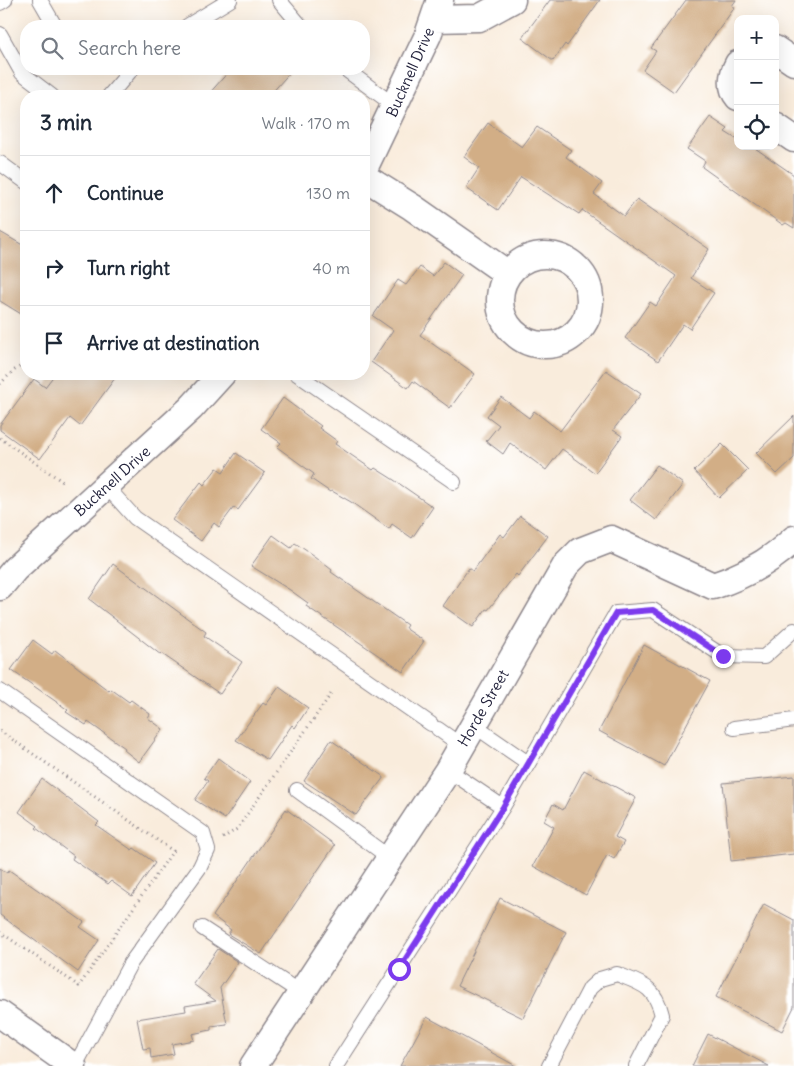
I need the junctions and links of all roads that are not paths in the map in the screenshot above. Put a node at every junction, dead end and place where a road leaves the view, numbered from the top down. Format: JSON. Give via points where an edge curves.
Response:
{"nodes":[{"id":1,"x":5,"y":0,"type":"edge"},
{"id":2,"x":40,"y":0,"type":"edge"},
{"id":3,"x":230,"y":0,"type":"edge"},
{"id":4,"x":279,"y":0,"type":"edge"},
{"id":5,"x":512,"y":0,"type":"edge"},
{"id":6,"x":0,"y":3,"type":"edge"},
{"id":7,"x":437,"y":10,"type":"edge"},
{"id":8,"x":52,"y":20,"type":"edge"},
{"id":9,"x":197,"y":20,"type":"edge"},
{"id":10,"x":296,"y":20,"type":"edge"},
{"id":11,"x":0,"y":34,"type":"edge"},
{"id":12,"x":779,"y":52,"type":"edge"},
{"id":13,"x":20,"y":62,"type":"edge"},
{"id":14,"x":794,"y":62,"type":"edge"},
{"id":15,"x":734,"y":70,"type":"edge"},
{"id":16,"x":30,"y":75,"type":"edge"},
{"id":17,"x":127,"y":75,"type":"edge"},
{"id":18,"x":353,"y":75,"type":"edge"},
{"id":19,"x":46,"y":90,"type":"edge"},
{"id":20,"x":113,"y":90,"type":"edge"},
{"id":21,"x":734,"y":91,"type":"edge"},
{"id":22,"x":395,"y":106,"type":"junction"},
{"id":23,"x":779,"y":129,"type":"edge"},
{"id":24,"x":794,"y":139,"type":"edge"},
{"id":25,"x":370,"y":157,"type":"edge"},
{"id":26,"x":0,"y":163,"type":"edge"},
{"id":27,"x":20,"y":178,"type":"edge"},
{"id":28,"x":370,"y":182,"type":"edge"},
{"id":29,"x":508,"y":274,"type":"dead end"},
{"id":30,"x":217,"y":380,"type":"edge"},
{"id":31,"x":307,"y":380,"type":"edge"},
{"id":32,"x":454,"y":482,"type":"dead end"},
{"id":33,"x":106,"y":486,"type":"junction"},
{"id":34,"x":794,"y":539,"type":"edge"},
{"id":35,"x":0,"y":586,"type":"edge"},
{"id":36,"x":792,"y":637,"type":"edge"},
{"id":37,"x":0,"y":691,"type":"edge"},
{"id":38,"x":794,"y":720,"type":"edge"},
{"id":39,"x":734,"y":728,"type":"dead end"},
{"id":40,"x":468,"y":736,"type":"junction"},
{"id":41,"x":528,"y":763,"type":"junction"},
{"id":42,"x":448,"y":770,"type":"junction"},
{"id":43,"x":297,"y":790,"type":"dead end"},
{"id":44,"x":503,"y":807,"type":"junction"},
{"id":45,"x":390,"y":858,"type":"junction"},
{"id":46,"x":202,"y":928,"type":"dead end"},
{"id":47,"x":301,"y":993,"type":"junction"},
{"id":48,"x":0,"y":1014,"type":"edge"},
{"id":49,"x":42,"y":1057,"type":"edge"},
{"id":50,"x":74,"y":1066,"type":"edge"},
{"id":51,"x":253,"y":1066,"type":"edge"},
{"id":52,"x":336,"y":1066,"type":"edge"},
{"id":53,"x":550,"y":1066,"type":"edge"},
{"id":54,"x":636,"y":1066,"type":"edge"}],
"edges":[{"from":1,"to":6,"type":"lane"},
{"from":2,"to":8,"type":"lane"},
{"from":3,"to":9,"type":"lane"},
{"from":4,"to":10,"type":"lane"},
{"from":5,"to":7,"type":"street","via":[[479,18]]},
{"from":7,"to":22,"type":"street","name":"Bucknell Drive"},
{"from":11,"to":13,"type":"lane"},
{"from":12,"to":14,"type":"street"},
{"from":15,"to":21,"type":"street"},
{"from":16,"to":19,"type":"lane"},
{"from":17,"to":20,"type":"lane"},
{"from":18,"to":22,"type":"lane"},
{"from":22,"to":25,"type":"street","name":"Bucknell Drive"},
{"from":23,"to":24,"type":"street"},
{"from":26,"to":27,"type":"lane"},
{"from":28,"to":29,"type":"street"},
{"from":30,"to":33,"type":"street","name":"Bucknell Drive","via":[[191,408]]},
{"from":31,"to":32,"type":"lane"},
{"from":33,"to":35,"type":"street","name":"Bucknell Drive"},
{"from":33,"to":40,"type":"lane","via":[[135,518],[435,727]]},
{"from":34,"to":40,"type":"street","name":"Horde Street","via":[[777,555],[746,574],[713,586],[611,539],[580,551],[566,565]]},
{"from":36,"to":41,"type":"lane","via":[[764,657],[723,656],[653,610],[616,613]]},
{"from":37,"to":50,"type":"lane","via":[[203,833],[208,850],[200,867],[130,964]]},
{"from":38,"to":39,"type":"lane"},
{"from":40,"to":41,"type":"lane"},
{"from":40,"to":42,"type":"street","name":"Horde Street"},
{"from":41,"to":44,"type":"lane"},
{"from":42,"to":44,"type":"lane"},
{"from":42,"to":45,"type":"street","name":"Horde Street"},
{"from":43,"to":45,"type":"lane"},
{"from":44,"to":52,"type":"lane"},
{"from":45,"to":47,"type":"street","name":"Horde Street"},
{"from":46,"to":47,"type":"lane"},
{"from":47,"to":51,"type":"street","name":"Horde Street"},
{"from":48,"to":49,"type":"street"},
{"from":49,"to":50,"type":"street"},
{"from":53,"to":54,"type":"lane","via":[[590,988],[600,979],[617,974],[648,987],[658,1000],[662,1015]]}]}
